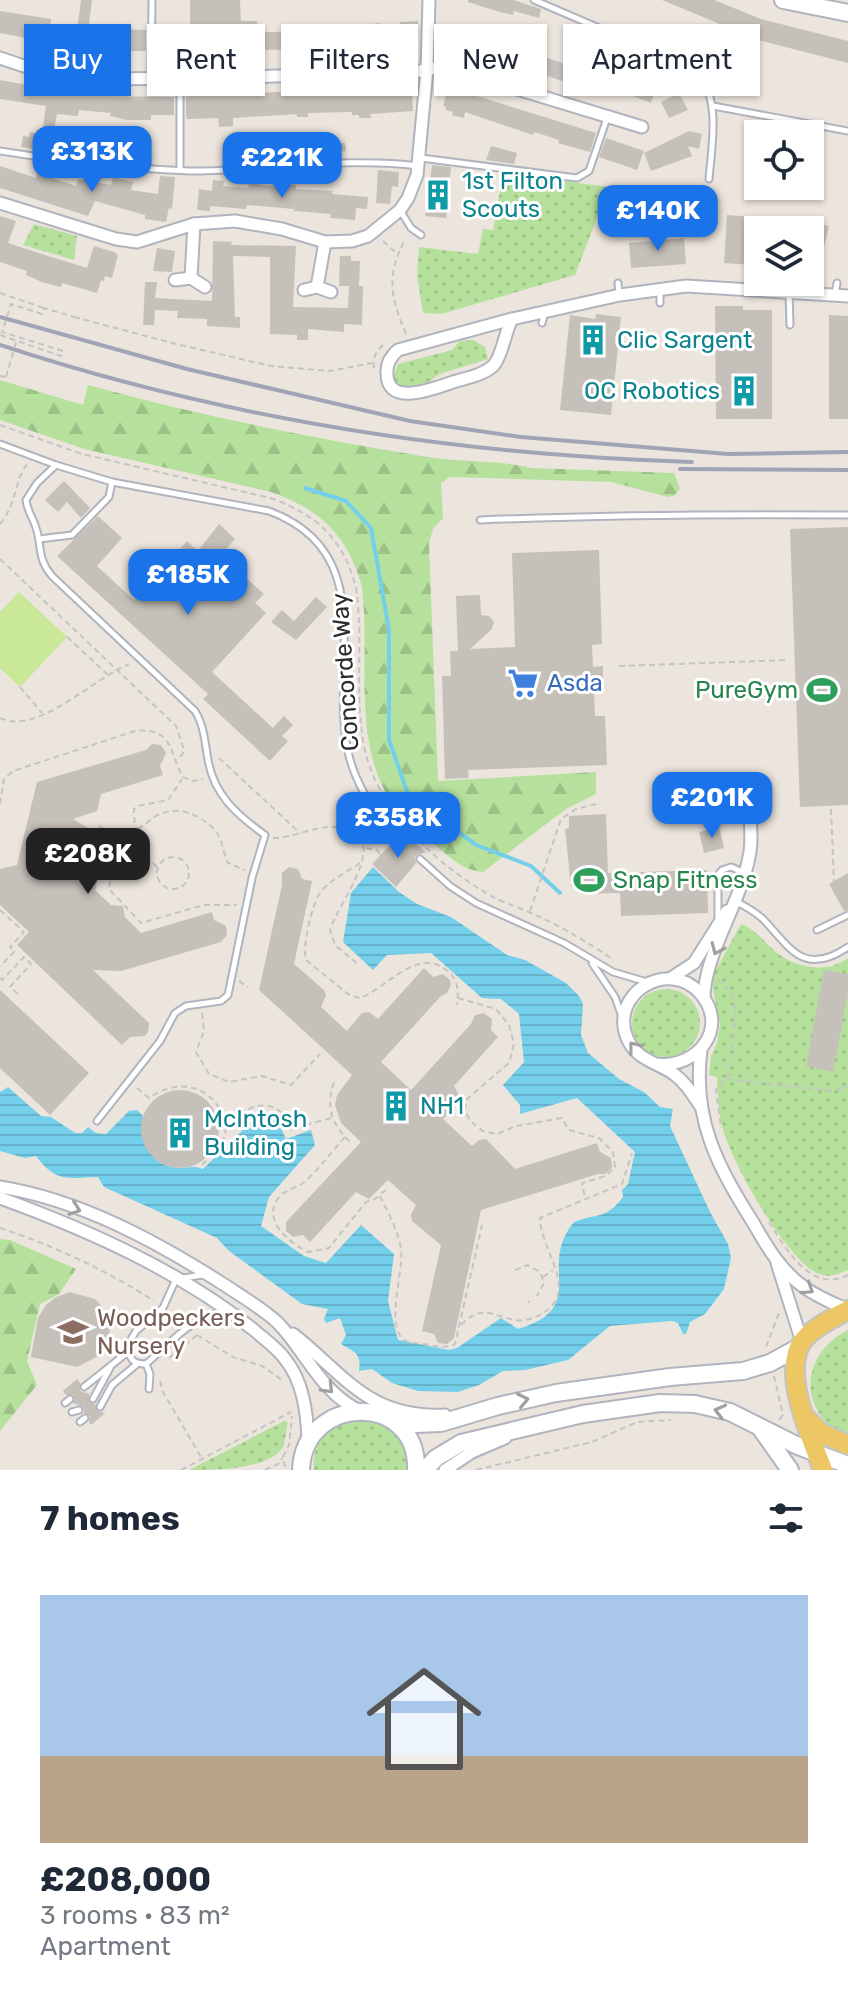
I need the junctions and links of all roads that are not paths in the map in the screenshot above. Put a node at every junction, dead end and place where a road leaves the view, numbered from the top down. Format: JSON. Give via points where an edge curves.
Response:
{"nodes":[{"id":1,"x":152,"y":0,"type":"edge"},
{"id":2,"x":429,"y":0,"type":"edge"},
{"id":3,"x":534,"y":0,"type":"edge"},
{"id":4,"x":783,"y":0,"type":"edge"},
{"id":5,"x":848,"y":13,"type":"edge"},
{"id":6,"x":152,"y":24,"type":"edge"},
{"id":7,"x":0,"y":58,"type":"edge"},
{"id":8,"x":427,"y":69,"type":"junction"},
{"id":9,"x":265,"y":75,"type":"edge"},
{"id":10,"x":147,"y":78,"type":"edge"},
{"id":11,"x":180,"y":96,"type":"edge"},
{"id":12,"x":713,"y":106,"type":"junction"},
{"id":13,"x":607,"y":118,"type":"junction"},
{"id":14,"x":642,"y":127,"type":"dead end"},
{"id":15,"x":848,"y":131,"type":"edge"},
{"id":16,"x":0,"y":151,"type":"edge"},
{"id":17,"x":419,"y":162,"type":"junction"},
{"id":18,"x":180,"y":169,"type":"junction"},
{"id":19,"x":709,"y":179,"type":"dead end"},
{"id":20,"x":0,"y":203,"type":"edge"},
{"id":21,"x":400,"y":210,"type":"junction"},
{"id":22,"x":194,"y":224,"type":"junction"},
{"id":23,"x":421,"y":235,"type":"dead end"},
{"id":24,"x":325,"y":242,"type":"junction"},
{"id":25,"x":191,"y":278,"type":"junction"},
{"id":26,"x":175,"y":280,"type":"dead end"},
{"id":27,"x":837,"y":283,"type":"dead end"},
{"id":28,"x":744,"y":284,"type":"edge"},
{"id":29,"x":205,"y":287,"type":"dead end"},
{"id":30,"x":317,"y":287,"type":"junction"},
{"id":31,"x":660,"y":288,"type":"junction"},
{"id":32,"x":304,"y":290,"type":"dead end"},
{"id":33,"x":331,"y":292,"type":"dead end"},
{"id":34,"x":789,"y":296,"type":"edge"},
{"id":35,"x":842,"y":296,"type":"edge"},
{"id":36,"x":660,"y":303,"type":"dead end"},
{"id":37,"x":512,"y":319,"type":"junction"},
{"id":38,"x":790,"y":325,"type":"dead end"},
{"id":39,"x":474,"y":329,"type":"junction"},
{"id":40,"x":502,"y":341,"type":"junction"},
{"id":41,"x":0,"y":444,"type":"edge"},
{"id":42,"x":56,"y":465,"type":"junction"},
{"id":43,"x":112,"y":482,"type":"junction"},
{"id":44,"x":848,"y":515,"type":"edge"},
{"id":45,"x":480,"y":520,"type":"dead end"},
{"id":46,"x":39,"y":539,"type":"junction"},
{"id":47,"x":749,"y":802,"type":"dead end"},
{"id":48,"x":397,"y":838,"type":"dead end"},
{"id":49,"x":420,"y":859,"type":"dead end"},
{"id":50,"x":745,"y":873,"type":"junction"},
{"id":51,"x":734,"y":900,"type":"junction"},
{"id":52,"x":848,"y":915,"type":"edge"},
{"id":53,"x":719,"y":922,"type":"junction"},
{"id":54,"x":817,"y":930,"type":"dead end"},
{"id":55,"x":848,"y":947,"type":"edge"},
{"id":56,"x":589,"y":959,"type":"junction"},
{"id":57,"x":671,"y":978,"type":"junction"},
{"id":58,"x":648,"y":982,"type":"junction"},
{"id":59,"x":704,"y":998,"type":"junction"},
{"id":60,"x":623,"y":1022,"type":"junction"},
{"id":61,"x":701,"y":1050,"type":"junction"},
{"id":62,"x":656,"y":1064,"type":"junction"},
{"id":63,"x":701,"y":1107,"type":"junction"},
{"id":64,"x":97,"y":1121,"type":"dead end"},
{"id":65,"x":0,"y":1187,"type":"edge"},
{"id":66,"x":0,"y":1198,"type":"edge"},
{"id":67,"x":776,"y":1258,"type":"junction"},
{"id":68,"x":208,"y":1274,"type":"junction"},
{"id":69,"x":176,"y":1279,"type":"junction"},
{"id":70,"x":848,"y":1310,"type":"edge"},
{"id":71,"x":239,"y":1318,"type":"junction"},
{"id":72,"x":277,"y":1322,"type":"junction"},
{"id":73,"x":801,"y":1344,"type":"junction"},
{"id":74,"x":128,"y":1352,"type":"junction"},
{"id":75,"x":137,"y":1364,"type":"junction"},
{"id":76,"x":146,"y":1364,"type":"junction"},
{"id":77,"x":112,"y":1365,"type":"junction"},
{"id":78,"x":84,"y":1387,"type":"dead end"},
{"id":79,"x":149,"y":1389,"type":"dead end"},
{"id":80,"x":93,"y":1399,"type":"dead end"},
{"id":81,"x":100,"y":1407,"type":"dead end"},
{"id":82,"x":79,"y":1410,"type":"dead end"},
{"id":83,"x":360,"y":1411,"type":"junction"},
{"id":84,"x":72,"y":1412,"type":"dead end"},
{"id":85,"x":470,"y":1413,"type":"junction"},
{"id":86,"x":805,"y":1417,"type":"junction"},
{"id":87,"x":392,"y":1420,"type":"junction"},
{"id":88,"x":758,"y":1425,"type":"junction"},
{"id":89,"x":531,"y":1427,"type":"junction"},
{"id":90,"x":848,"y":1445,"type":"edge"},
{"id":91,"x":304,"y":1455,"type":"edge"},
{"id":92,"x":820,"y":1461,"type":"edge"},
{"id":93,"x":285,"y":1463,"type":"edge"},
{"id":94,"x":848,"y":1465,"type":"edge"},
{"id":95,"x":416,"y":1470,"type":"edge"},
{"id":96,"x":425,"y":1470,"type":"edge"},
{"id":97,"x":445,"y":1470,"type":"edge"},
{"id":98,"x":790,"y":1470,"type":"edge"}],
"edges":[{"from":1,"to":6,"type":"lane"},
{"from":2,"to":8,"type":"street"},
{"from":3,"to":12,"type":"lane","via":[[697,70],[708,84]]},
{"from":4,"to":5,"type":"street"},
{"from":7,"to":10,"type":"street","via":[[96,79]]},
{"from":8,"to":9,"type":"street"},
{"from":8,"to":13,"type":"street","via":[[471,75]]},
{"from":8,"to":17,"type":"street"},
{"from":11,"to":18,"type":"lane"},
{"from":12,"to":15,"type":"lane"},
{"from":12,"to":19,"type":"lane"},
{"from":13,"to":14,"type":"street"},
{"from":13,"to":17,"type":"lane","via":[[589,171],[577,178]]},
{"from":16,"to":18,"type":"lane","via":[[109,166]]},
{"from":17,"to":18,"type":"lane"},
{"from":17,"to":21,"type":"street"},
{"from":20,"to":22,"type":"street","via":[[137,242]]},
{"from":21,"to":23,"type":"lane"},
{"from":21,"to":24,"type":"street","via":[[375,232],[352,241]]},
{"from":22,"to":24,"type":"street","via":[[235,221]]},
{"from":22,"to":25,"type":"street"},
{"from":24,"to":30,"type":"street"},
{"from":25,"to":26,"type":"street"},
{"from":25,"to":29,"type":"street"},
{"from":27,"to":35,"type":"lane"},
{"from":28,"to":31,"type":"street","via":[[706,282]]},
{"from":30,"to":32,"type":"street"},
{"from":30,"to":33,"type":"street"},
{"from":31,"to":36,"type":"lane"},
{"from":31,"to":37,"type":"street","via":[[619,289],[544,317]]},
{"from":34,"to":38,"type":"lane"},
{"from":37,"to":39,"type":"street"},
{"from":37,"to":40,"type":"street"},
{"from":39,"to":40,"type":"street"},
{"from":39,"to":40,"type":"street","via":[[393,354],[387,377],[395,389],[409,395],[451,387],[494,365]]},
{"from":41,"to":42,"type":"lane"},
{"from":42,"to":43,"type":"lane"},
{"from":42,"to":46,"type":"lane","via":[[27,497]]},
{"from":43,"to":46,"type":"lane","via":[[109,497],[72,535]]},
{"from":43,"to":48,"type":"lane","via":[[269,511],[288,518],[321,545],[340,582],[344,607],[347,747],[359,785]]},
{"from":44,"to":45,"type":"lane","via":[[681,513]]},
{"from":46,"to":64,"type":"lane","via":[[41,560],[52,576],[195,711],[211,775],[229,806],[265,835],[228,995],[175,1013],[160,1041]]},
{"from":47,"to":50,"type":"street"},
{"from":49,"to":56,"type":"lane","via":[[476,903]]},
{"from":50,"to":51,"type":"street"},
{"from":50,"to":53,"type":"lane","via":[[731,867],[718,875]]},
{"from":51,"to":53,"type":"street"},
{"from":51,"to":55,"type":"lane","via":[[760,916],[800,956],[822,958]]},
{"from":51,"to":59,"type":"street","one_way":true,"via":[[707,972]]},
{"from":52,"to":54,"type":"lane"},
{"from":53,"to":57,"type":"street","via":[[694,963]]},
{"from":56,"to":58,"type":"lane"},
{"from":56,"to":60,"type":"lane","via":[[615,997]]},
{"from":57,"to":58,"type":"street"},
{"from":57,"to":59,"type":"street","via":[[690,984]]},
{"from":58,"to":60,"type":"street","via":[[630,998]]},
{"from":59,"to":61,"type":"street","via":[[711,1025]]},
{"from":62,"to":60,"type":"street","one_way":true,"via":[[632,1049]]},
{"from":61,"to":62,"type":"street","via":[[681,1064]]},
{"from":61,"to":63,"type":"street"},
{"from":62,"to":63,"type":"street","via":[[682,1081]]},
{"from":63,"to":67,"type":"street","via":[[722,1172]]},
{"from":65,"to":68,"type":"street","one_way":true,"via":[[137,1233]]},
{"from":66,"to":69,"type":"street","via":[[104,1241]]},
{"from":67,"to":70,"type":"street","one_way":true,"via":[[805,1288]]},
{"from":67,"to":73,"type":"street"},
{"from":68,"to":69,"type":"lane"},
{"from":68,"to":72,"type":"street"},
{"from":69,"to":71,"type":"street"},
{"from":69,"to":74,"type":"lane","via":[[163,1308],[136,1331]]},
{"from":70,"to":73,"type":"main road","via":[[821,1324]]},
{"from":71,"to":76,"type":"lane","via":[[204,1315]]},
{"from":71,"to":91,"type":"street","via":[[291,1368],[304,1400]]},
{"from":72,"to":83,"type":"street","one_way":true,"via":[[325,1387]]},
{"from":72,"to":85,"type":"street","via":[[361,1395],[411,1413]]},
{"from":85,"to":73,"type":"street","one_way":true,"via":[[556,1393],[743,1371],[770,1363]]},
{"from":73,"to":86,"type":"main road","via":[[795,1377]]},
{"from":74,"to":75,"type":"lane"},
{"from":74,"to":77,"type":"lane"},
{"from":75,"to":76,"type":"lane"},
{"from":75,"to":81,"type":"lane","via":[[112,1385]]},
{"from":76,"to":79,"type":"lane"},
{"from":77,"to":78,"type":"lane"},
{"from":77,"to":80,"type":"lane"},
{"from":82,"to":84,"type":"lane"},
{"from":83,"to":87,"type":"street"},
{"from":83,"to":91,"type":"street","via":[[320,1426]]},
{"from":85,"to":87,"type":"street","via":[[441,1423]]},
{"from":86,"to":90,"type":"main road","via":[[821,1433]]},
{"from":86,"to":92,"type":"main road"},
{"from":87,"to":95,"type":"street","via":[[413,1448]]},
{"from":88,"to":89,"type":"street","one_way":true,"via":[[695,1404],[660,1403]]},
{"from":88,"to":92,"type":"street"},
{"from":88,"to":98,"type":"street"},
{"from":89,"to":96,"type":"street","via":[[461,1443]]},
{"from":89,"to":97,"type":"street","via":[[472,1452]]},
{"from":91,"to":93,"type":"street"},
{"from":92,"to":94,"type":"street"}]}
